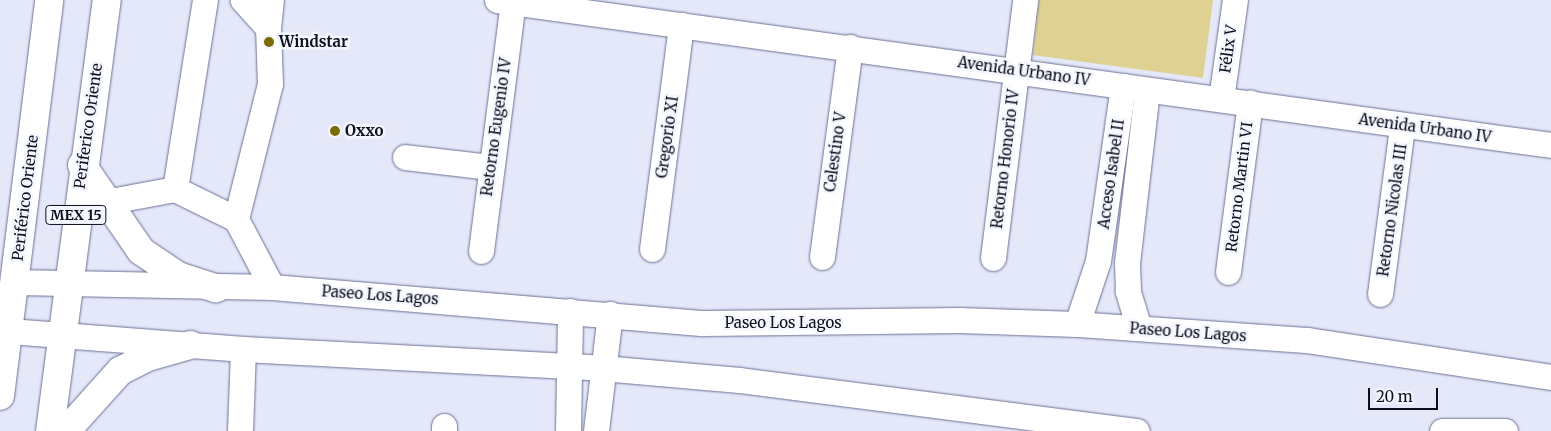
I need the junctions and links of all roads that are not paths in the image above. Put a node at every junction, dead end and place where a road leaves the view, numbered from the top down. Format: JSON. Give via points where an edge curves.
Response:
{"nodes":[{"id":1,"x":49,"y":0,"type":"edge"},
{"id":2,"x":106,"y":0,"type":"edge"},
{"id":3,"x":205,"y":0,"type":"edge"},
{"id":4,"x":243,"y":0,"type":"edge"},
{"id":5,"x":271,"y":0,"type":"edge"},
{"id":6,"x":1025,"y":0,"type":"edge"},
{"id":7,"x":1235,"y":0,"type":"edge"},
{"id":8,"x":505,"y":1,"type":"edge"},
{"id":9,"x":681,"y":25,"type":"junction"},
{"id":10,"x":268,"y":28,"type":"junction"},
{"id":11,"x":850,"y":47,"type":"junction"},
{"id":12,"x":1016,"y":68,"type":"junction"},
{"id":13,"x":1135,"y":88,"type":"junction"},
{"id":14,"x":1221,"y":99,"type":"junction"},
{"id":15,"x":1250,"y":102,"type":"junction"},
{"id":16,"x":1402,"y":126,"type":"junction"},
{"id":17,"x":1551,"y":144,"type":"edge"},
{"id":18,"x":405,"y":157,"type":"dead end"},
{"id":19,"x":82,"y":165,"type":"junction"},
{"id":20,"x":490,"y":167,"type":"junction"},
{"id":21,"x":175,"y":189,"type":"junction"},
{"id":22,"x":105,"y":202,"type":"junction"},
{"id":23,"x":236,"y":219,"type":"junction"},
{"id":24,"x":652,"y":249,"type":"dead end"},
{"id":25,"x":480,"y":251,"type":"dead end"},
{"id":26,"x":822,"y":257,"type":"dead end"},
{"id":27,"x":993,"y":258,"type":"dead end"},
{"id":28,"x":1098,"y":261,"type":"junction"},
{"id":29,"x":1127,"y":263,"type":"junction"},
{"id":30,"x":1228,"y":272,"type":"dead end"},
{"id":31,"x":14,"y":282,"type":"junction"},
{"id":32,"x":67,"y":286,"type":"junction"},
{"id":33,"x":272,"y":287,"type":"junction"},
{"id":34,"x":216,"y":288,"type":"junction"},
{"id":35,"x":1380,"y":294,"type":"dead end"},
{"id":36,"x":570,"y":311,"type":"junction"},
{"id":37,"x":610,"y":314,"type":"junction"},
{"id":38,"x":1077,"y":324,"type":"junction"},
{"id":39,"x":1139,"y":328,"type":"junction"},
{"id":40,"x":9,"y":331,"type":"junction"},
{"id":41,"x":61,"y":333,"type":"junction"},
{"id":42,"x":190,"y":345,"type":"junction"},
{"id":43,"x":243,"y":349,"type":"junction"},
{"id":44,"x":568,"y":366,"type":"junction"},
{"id":45,"x":602,"y":368,"type":"junction"},
{"id":46,"x":1551,"y":377,"type":"edge"},
{"id":47,"x":0,"y":396,"type":"edge"},
{"id":48,"x":50,"y":431,"type":"edge"},
{"id":49,"x":66,"y":431,"type":"edge"},
{"id":50,"x":240,"y":431,"type":"edge"},
{"id":51,"x":568,"y":431,"type":"edge"},
{"id":52,"x":596,"y":431,"type":"edge"},
{"id":53,"x":1137,"y":431,"type":"edge"},
{"id":54,"x":1442,"y":431,"type":"edge"},
{"id":55,"x":1505,"y":431,"type":"edge"}],
"edges":[{"from":1,"to":31,"type":"highway","name":"Periférico Oriente","number":"MEX 15"},
{"from":2,"to":19,"type":"highway","name":"Periferico Oriente","number":"MEX 15"},
{"from":3,"to":21,"type":"street"},
{"from":4,"to":10,"type":"street"},
{"from":5,"to":10,"type":"street"},
{"from":6,"to":12,"type":"street","name":"Retorno Honorio IV"},
{"from":7,"to":14,"type":"street","name":"Félix V"},
{"from":8,"to":9,"type":"street","name":"Avenida Urbano IV"},
{"from":8,"to":20,"type":"street","name":"Retorno Eugenio IV"},
{"from":9,"to":11,"type":"street","name":"Avenida Urbano IV"},
{"from":9,"to":24,"type":"street","name":"Gregorio XI"},
{"from":10,"to":23,"type":"street","via":[[270,84]]},
{"from":11,"to":12,"type":"street","name":"Avenida Urbano IV"},
{"from":11,"to":26,"type":"street","name":"Celestino V"},
{"from":12,"to":13,"type":"street","name":"Avenida Urbano IV"},
{"from":12,"to":27,"type":"street","name":"Retorno Honorio IV"},
{"from":13,"to":14,"type":"street","name":"Avenida Urbano IV"},
{"from":13,"to":28,"type":"street","name":"Acceso Isabel II"},
{"from":13,"to":29,"type":"street","name":"Acceso Isabel II"},
{"from":14,"to":15,"type":"street","name":"Avenida Urbano IV"},
{"from":15,"to":16,"type":"street","name":"Avenida Urbano IV"},
{"from":15,"to":30,"type":"street","name":"Retorno Martin VI"},
{"from":16,"to":17,"type":"street","name":"Avenida Urbano IV"},
{"from":16,"to":35,"type":"street","name":"Retorno Nicolas III"},
{"from":18,"to":20,"type":"street"},
{"from":19,"to":22,"type":"highway"},
{"from":19,"to":32,"type":"highway","name":"Periferico Oriente","number":"MEX 15"},
{"from":20,"to":25,"type":"street","name":"Retorno Eugenio IV"},
{"from":21,"to":22,"type":"street"},
{"from":21,"to":23,"type":"street"},
{"from":22,"to":34,"type":"highway","via":[[141,251],[178,276]]},
{"from":23,"to":33,"type":"street"},
{"from":28,"to":29,"type":"street"},
{"from":28,"to":38,"type":"street","name":"Acceso Isabel II"},
{"from":29,"to":39,"type":"street","name":"Acceso Isabel II","via":[[1128,291]]},
{"from":31,"to":32,"type":"street","name":"Paseo Los Lagos"},
{"from":31,"to":40,"type":"highway","name":"Periférico Oriente","number":"MEX 15"},
{"from":32,"to":34,"type":"street","name":"Paseo Los Lagos"},
{"from":32,"to":41,"type":"highway","name":"Periferico Oriente","number":"MEX 15"},
{"from":33,"to":34,"type":"street","name":"Paseo Los Lagos"},
{"from":33,"to":36,"type":"street","name":"Paseo Los Lagos"},
{"from":36,"to":37,"type":"street","name":"Paseo Los Lagos"},
{"from":36,"to":44,"type":"street"},
{"from":37,"to":38,"type":"street","name":"Paseo Los Lagos","via":[[704,323],[959,320]]},
{"from":37,"to":45,"type":"street"},
{"from":38,"to":39,"type":"street","name":"Paseo Los Lagos"},
{"from":39,"to":46,"type":"street","name":"Paseo Los Lagos","via":[[1307,340]]},
{"from":40,"to":41,"type":"street"},
{"from":40,"to":47,"type":"highway","name":"Periférico Oriente","number":"MEX 15"},
{"from":41,"to":42,"type":"street"},
{"from":41,"to":48,"type":"highway","name":"Periferico Oriente","number":"MEX 15"},
{"from":42,"to":43,"type":"street"},
{"from":42,"to":49,"type":"highway","via":[[148,356],[120,371]]},
{"from":43,"to":44,"type":"street"},
{"from":43,"to":50,"type":"street"},
{"from":44,"to":45,"type":"street"},
{"from":44,"to":51,"type":"street"},
{"from":45,"to":52,"type":"street"},
{"from":45,"to":53,"type":"street","via":[[739,380]]},
{"from":54,"to":55,"type":"street"}]}
